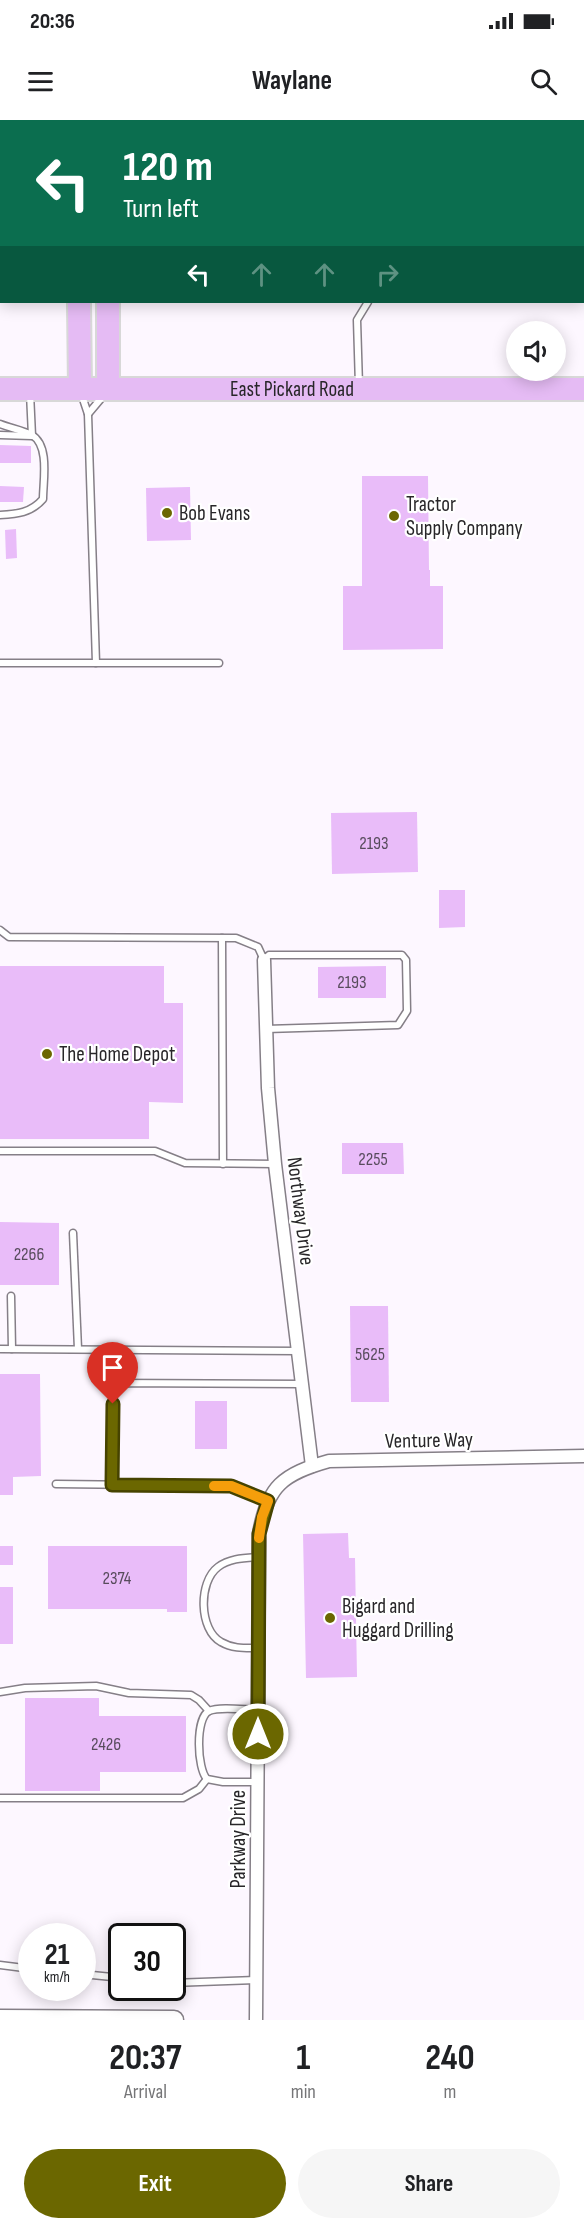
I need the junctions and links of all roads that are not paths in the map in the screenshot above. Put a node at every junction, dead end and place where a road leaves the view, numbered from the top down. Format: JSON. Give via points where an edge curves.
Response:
{"nodes":[{"id":1,"x":80,"y":303,"type":"edge"},
{"id":2,"x":108,"y":303,"type":"edge"},
{"id":3,"x":367,"y":303,"type":"edge"},
{"id":4,"x":0,"y":389,"type":"edge"},
{"id":5,"x":30,"y":389,"type":"junction"},
{"id":6,"x":80,"y":389,"type":"junction"},
{"id":7,"x":108,"y":389,"type":"junction"},
{"id":8,"x":584,"y":389,"type":"edge"},
{"id":9,"x":359,"y":390,"type":"junction"},
{"id":10,"x":88,"y":414,"type":"junction"},
{"id":11,"x":0,"y":424,"type":"edge"},
{"id":12,"x":0,"y":435,"type":"edge"},
{"id":13,"x":32,"y":436,"type":"junction"},
{"id":14,"x":0,"y":514,"type":"edge"},
{"id":15,"x":0,"y":663,"type":"edge"},
{"id":16,"x":96,"y":663,"type":"junction"},
{"id":17,"x":219,"y":663,"type":"dead end"},
{"id":18,"x":0,"y":930,"type":"edge"},
{"id":19,"x":222,"y":938,"type":"junction"},
{"id":20,"x":264,"y":960,"type":"junction"},
{"id":21,"x":266,"y":1029,"type":"junction"},
{"id":22,"x":0,"y":1151,"type":"edge"},
{"id":23,"x":223,"y":1164,"type":"junction"},
{"id":24,"x":275,"y":1164,"type":"junction"},
{"id":25,"x":73,"y":1233,"type":"dead end"},
{"id":26,"x":11,"y":1296,"type":"dead end"},
{"id":27,"x":0,"y":1349,"type":"edge"},
{"id":28,"x":12,"y":1349,"type":"junction"},
{"id":29,"x":78,"y":1349,"type":"junction"},
{"id":30,"x":298,"y":1351,"type":"junction"},
{"id":31,"x":302,"y":1384,"type":"junction"},
{"id":32,"x":584,"y":1456,"type":"edge"},
{"id":33,"x":312,"y":1466,"type":"junction"},
{"id":34,"x":279,"y":1483,"type":"joint"},
{"id":35,"x":56,"y":1484,"type":"dead end"},
{"id":36,"x":112,"y":1485,"type":"junction"},
{"id":37,"x":268,"y":1501,"type":"junction"},
{"id":38,"x":259,"y":1557,"type":"junction"},
{"id":39,"x":258,"y":1648,"type":"junction"},
{"id":40,"x":0,"y":1692,"type":"edge"},
{"id":41,"x":258,"y":1710,"type":"junction"},
{"id":42,"x":209,"y":1711,"type":"junction"},
{"id":43,"x":207,"y":1779,"type":"junction"},
{"id":44,"x":257,"y":1782,"type":"junction"},
{"id":45,"x":0,"y":1798,"type":"edge"},
{"id":46,"x":0,"y":1965,"type":"edge"},
{"id":47,"x":18,"y":1967,"type":"edge"},
{"id":48,"x":256,"y":1980,"type":"junction"},
{"id":49,"x":186,"y":1982,"type":"edge"},
{"id":50,"x":0,"y":2019,"type":"edge"},
{"id":51,"x":174,"y":2020,"type":"edge"},
{"id":52,"x":256,"y":2020,"type":"edge"}],
"edges":[{"from":1,"to":6,"type":"highway"},
{"from":2,"to":7,"type":"highway"},
{"from":3,"to":9,"type":"lane","via":[[357,320]]},
{"from":4,"to":5,"type":"highway","name":"East Pickard Road"},
{"from":5,"to":6,"type":"highway","name":"East Pickard Road"},
{"from":5,"to":13,"type":"lane"},
{"from":6,"to":7,"type":"highway","name":"East Pickard Road"},
{"from":6,"to":10,"type":"lane"},
{"from":7,"to":9,"type":"highway","name":"East Pickard Road"},
{"from":7,"to":10,"type":"lane"},
{"from":8,"to":9,"type":"highway","name":"East Pickard Road"},
{"from":10,"to":16,"type":"lane"},
{"from":11,"to":13,"type":"lane"},
{"from":12,"to":13,"type":"lane"},
{"from":13,"to":14,"type":"lane","via":[[40,442],[43,453],[43,499],[36,507],[18,514]]},
{"from":15,"to":16,"type":"lane"},
{"from":16,"to":17,"type":"lane"},
{"from":18,"to":19,"type":"lane","via":[[9,937]]},
{"from":19,"to":20,"type":"lane","via":[[236,938],[258,947]]},
{"from":19,"to":23,"type":"lane"},
{"from":20,"to":21,"type":"street","name":"Northway Drive"},
{"from":20,"to":21,"type":"lane","via":[[269,955],[320,954],[402,955],[406,960],[407,1011],[398,1025]]},
{"from":21,"to":24,"type":"street","name":"Northway Drive"},
{"from":22,"to":23,"type":"lane","via":[[155,1151],[185,1163]]},
{"from":23,"to":24,"type":"lane"},
{"from":24,"to":30,"type":"street","name":"Northway Drive"},
{"from":25,"to":29,"type":"lane"},
{"from":26,"to":28,"type":"lane"},
{"from":27,"to":28,"type":"lane"},
{"from":28,"to":29,"type":"lane"},
{"from":29,"to":30,"type":"lane"},
{"from":30,"to":31,"type":"street","name":"Northway Drive"},
{"from":31,"to":33,"type":"street","name":"Northway Drive"},
{"from":31,"to":36,"type":"lane","via":[[113,1383]]},
{"from":32,"to":33,"type":"street","name":"Venture Way","via":[[329,1461]]},
{"from":33,"to":34,"type":"street","name":"Venture Way"},
{"from":34,"to":37,"type":"street","name":"Parkway Drive"},
{"from":35,"to":36,"type":"lane"},
{"from":36,"to":37,"type":"lane","via":[[231,1486]]},
{"from":37,"to":38,"type":"street","name":"Parkway Drive","via":[[259,1534]]},
{"from":38,"to":39,"type":"street","name":"Parkway Drive"},
{"from":38,"to":39,"type":"lane","via":[[232,1560],[217,1568],[207,1581],[205,1603],[211,1634],[236,1648]]},
{"from":39,"to":41,"type":"street","name":"Parkway Drive"},
{"from":40,"to":42,"type":"lane","via":[[96,1686],[129,1693],[191,1695]]},
{"from":41,"to":42,"type":"lane"},
{"from":41,"to":44,"type":"street","name":"Parkway Drive"},
{"from":42,"to":43,"type":"lane","via":[[201,1723],[200,1737],[201,1768]]},
{"from":43,"to":44,"type":"lane"},
{"from":43,"to":45,"type":"lane","via":[[199,1790],[183,1798]]},
{"from":44,"to":48,"type":"street","name":"Parkway Drive"},
{"from":46,"to":47,"type":"lane"},
{"from":48,"to":49,"type":"lane"},
{"from":48,"to":52,"type":"street","name":"Parkway Drive"},
{"from":50,"to":51,"type":"street"}]}
